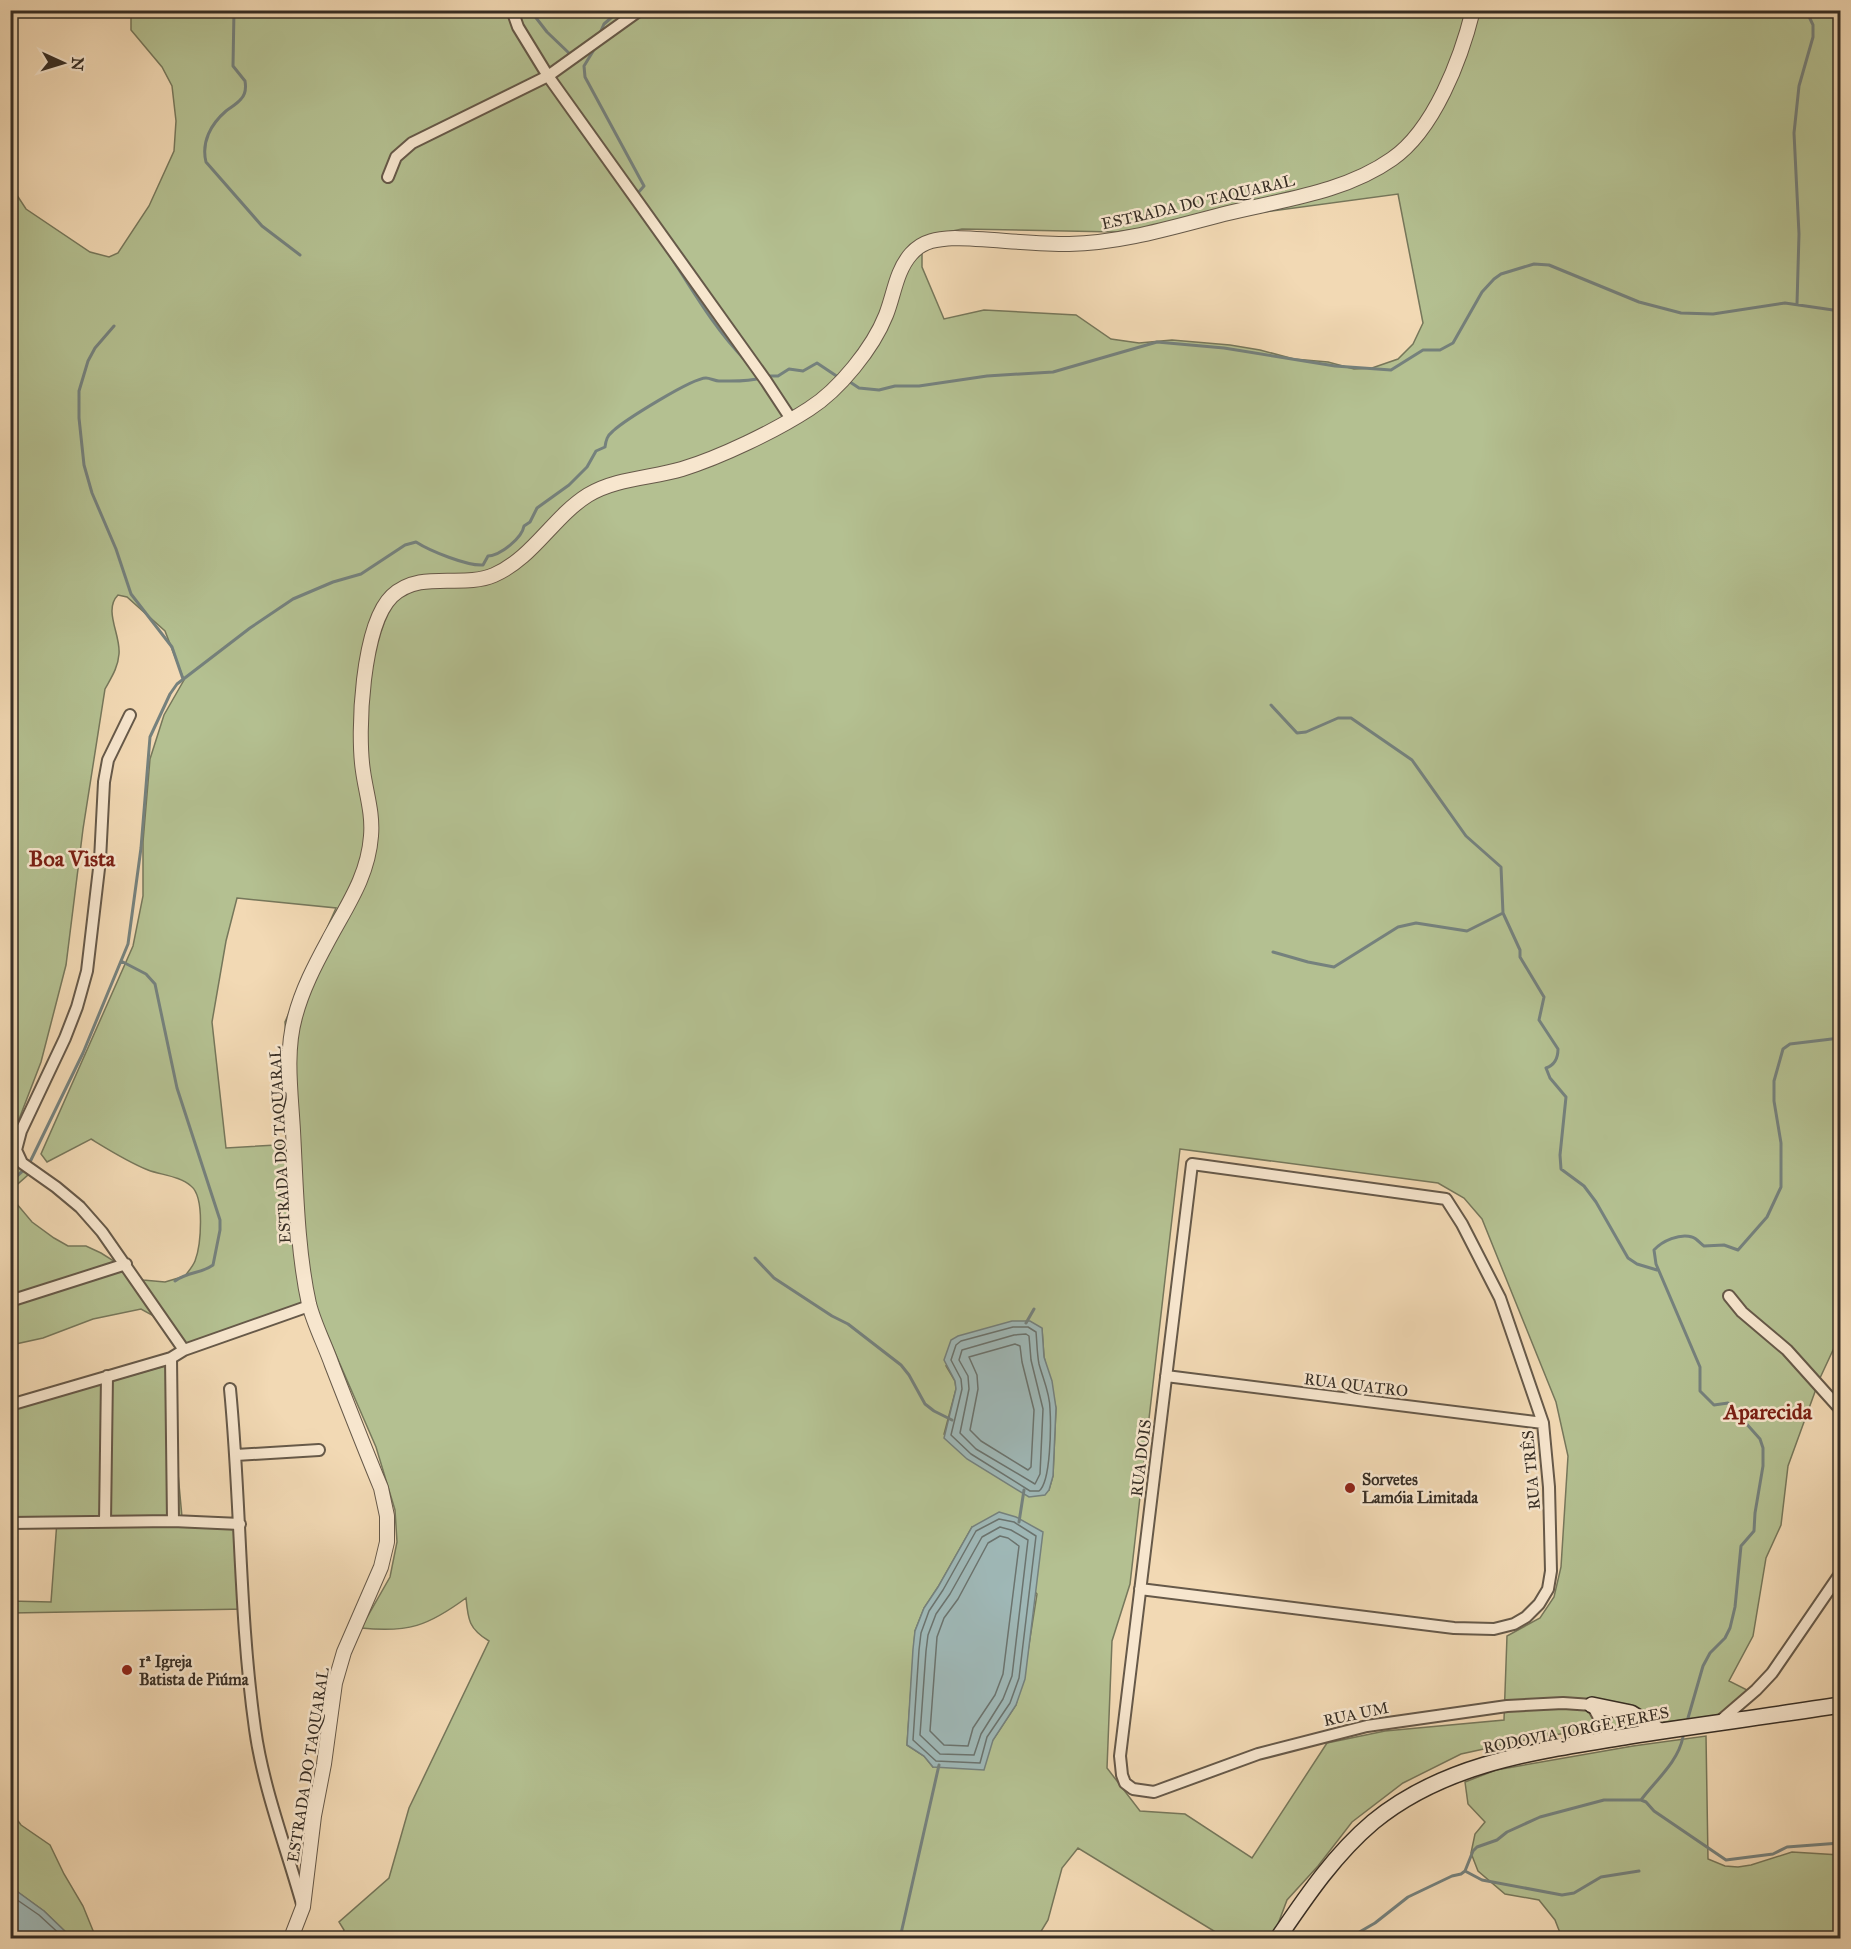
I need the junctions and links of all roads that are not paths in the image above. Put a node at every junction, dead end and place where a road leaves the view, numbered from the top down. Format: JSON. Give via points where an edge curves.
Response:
{"nodes":[{"id":1,"x":512,"y":10,"type":"edge"},
{"id":2,"x":640,"y":10,"type":"edge"},
{"id":3,"x":1473,"y":10,"type":"edge"},
{"id":4,"x":548,"y":76,"type":"junction"},
{"id":5,"x":388,"y":177,"type":"dead end"},
{"id":6,"x":791,"y":419,"type":"junction"},
{"id":7,"x":130,"y":715,"type":"dead end"},
{"id":8,"x":1192,"y":1164,"type":"joint"},
{"id":9,"x":126,"y":1264,"type":"junction"},
{"id":10,"x":1729,"y":1296,"type":"dead end"},
{"id":11,"x":10,"y":1301,"type":"edge"},
{"id":12,"x":309,"y":1306,"type":"junction"},
{"id":13,"x":184,"y":1350,"type":"junction"},
{"id":14,"x":171,"y":1358,"type":"junction"},
{"id":15,"x":108,"y":1376,"type":"junction"},
{"id":16,"x":1166,"y":1376,"type":"junction"},
{"id":17,"x":230,"y":1389,"type":"dead end"},
{"id":18,"x":10,"y":1405,"type":"edge"},
{"id":19,"x":1840,"y":1409,"type":"edge"},
{"id":20,"x":1543,"y":1423,"type":"junction"},
{"id":21,"x":320,"y":1450,"type":"dead end"},
{"id":22,"x":236,"y":1455,"type":"junction"},
{"id":23,"x":173,"y":1521,"type":"junction"},
{"id":24,"x":10,"y":1522,"type":"edge"},
{"id":25,"x":105,"y":1522,"type":"junction"},
{"id":26,"x":240,"y":1524,"type":"junction"},
{"id":27,"x":1840,"y":1574,"type":"edge"},
{"id":28,"x":1140,"y":1589,"type":"junction"},
{"id":29,"x":1592,"y":1705,"type":"junction"},
{"id":30,"x":1840,"y":1705,"type":"edge"},
{"id":31,"x":1718,"y":1724,"type":"junction"},
{"id":32,"x":1660,"y":1731,"type":"junction"},
{"id":33,"x":1611,"y":1739,"type":"junction"},
{"id":34,"x":1120,"y":1756,"type":"joint"},
{"id":35,"x":303,"y":1907,"type":"junction"},
{"id":36,"x":291,"y":1938,"type":"edge"},
{"id":37,"x":1278,"y":1938,"type":"edge"}],
"edges":[{"from":1,"to":4,"type":"street"},
{"from":2,"to":4,"type":"street"},
{"from":3,"to":6,"type":"street","name":"ESTRADA DO TAQUARAL","via":[[1456,67],[1437,104],[1414,138],[1393,159],[1364,176],[1324,190],[1119,239],[1069,244],[955,238],[925,242],[903,265],[874,339],[854,366],[813,406]]},
{"from":4,"to":5,"type":"street","via":[[412,143],[396,157]]},
{"from":4,"to":6,"type":"street"},
{"from":6,"to":12,"type":"street","name":"ESTRADA DO TAQUARAL","via":[[683,469],[614,483],[589,494],[505,570],[470,581],[437,579],[410,585],[392,596],[378,615],[372,633],[360,739],[371,807],[368,862],[358,889],[303,993],[293,1022],[290,1052],[295,1171]]},
{"from":7,"to":9,"type":"street","via":[[108,760],[104,782],[100,860],[87,971],[73,1017],[16,1150],[22,1163],[80,1207]]},
{"from":8,"to":16,"type":"street","name":"RUA DOIS"},
{"from":8,"to":20,"type":"street","name":"RUA TRÊS","via":[[1446,1199],[1500,1298]]},
{"from":9,"to":11,"type":"street"},
{"from":9,"to":13,"type":"street"},
{"from":10,"to":19,"type":"street","via":[[1787,1350]]},
{"from":12,"to":13,"type":"street"},
{"from":12,"to":35,"type":"street","name":"ESTRADA DO TAQUARAL","via":[[381,1488],[387,1542],[381,1567],[344,1652],[335,1683]]},
{"from":13,"to":14,"type":"street"},
{"from":14,"to":15,"type":"street"},
{"from":14,"to":23,"type":"street"},
{"from":15,"to":18,"type":"street"},
{"from":15,"to":25,"type":"street"},
{"from":16,"to":20,"type":"street","name":"RUA QUATRO"},
{"from":16,"to":28,"type":"street","name":"RUA DOIS"},
{"from":17,"to":22,"type":"street"},
{"from":20,"to":28,"type":"street","name":"RUA TRÊS","via":[[1551,1571],[1548,1589],[1539,1604],[1514,1624],[1494,1629],[1454,1628]]},
{"from":21,"to":22,"type":"street"},
{"from":22,"to":26,"type":"street"},
{"from":23,"to":25,"type":"street"},
{"from":23,"to":26,"type":"street"},
{"from":24,"to":25,"type":"street"},
{"from":26,"to":35,"type":"street","via":[[242,1602],[255,1729],[261,1763]]},
{"from":27,"to":31,"type":"street","via":[[1772,1673]]},
{"from":28,"to":34,"type":"street","name":"RUA DOIS"},
{"from":29,"to":32,"type":"main road","via":[[1631,1713]]},
{"from":29,"to":33,"type":"street"},
{"from":29,"to":34,"type":"street","name":"RUA UM","via":[[1507,1706],[1367,1726],[1258,1754],[1154,1792],[1133,1789],[1125,1783]]},
{"from":30,"to":31,"type":"main road","name":"RODOVIA JORGE FERES"},
{"from":31,"to":32,"type":"main road","name":"RODOVIA JORGE FERES"},
{"from":32,"to":33,"type":"main road","name":"RODOVIA JORGE FERES"},
{"from":33,"to":37,"type":"main road","name":"RODOVIA JORGE FERES","via":[[1497,1761],[1438,1781],[1410,1796],[1343,1850]]},
{"from":35,"to":36,"type":"street","name":"ESTRADA DO TAQUARAL"}]}
